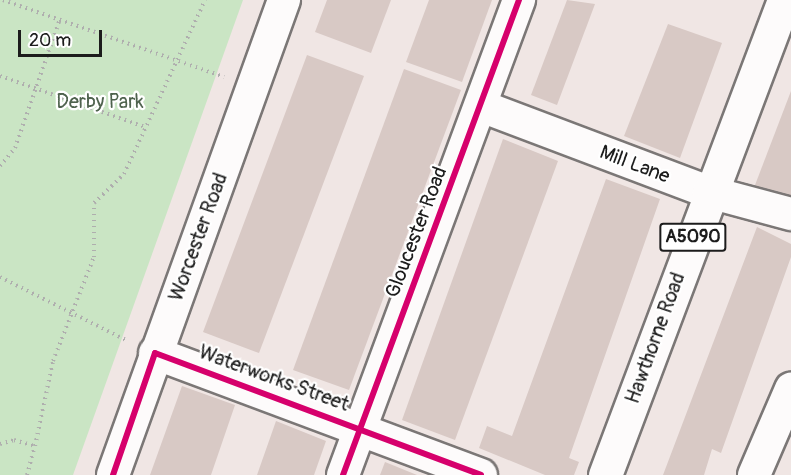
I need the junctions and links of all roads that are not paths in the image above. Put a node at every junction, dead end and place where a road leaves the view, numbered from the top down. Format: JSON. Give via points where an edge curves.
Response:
{"nodes":[{"id":1,"x":284,"y":0,"type":"edge"},
{"id":2,"x":519,"y":0,"type":"edge"},
{"id":3,"x":784,"y":0,"type":"edge"},
{"id":4,"x":481,"y":106,"type":"junction"},
{"id":5,"x":709,"y":192,"type":"junction"},
{"id":6,"x":791,"y":214,"type":"edge"},
{"id":7,"x":155,"y":353,"type":"junction"},
{"id":8,"x":791,"y":389,"type":"edge"},
{"id":9,"x":360,"y":428,"type":"junction"},
{"id":10,"x":113,"y":475,"type":"edge"},
{"id":11,"x":343,"y":475,"type":"edge"},
{"id":12,"x":481,"y":475,"type":"edge"},
{"id":13,"x":605,"y":475,"type":"edge"},
{"id":14,"x":754,"y":475,"type":"edge"}],
"edges":[{"from":1,"to":7,"type":"street","name":"Worcester Road"},
{"from":2,"to":4,"type":"street","name":"Gloucester Road"},
{"from":3,"to":5,"type":"main road","name":"Hawthorne Road","number":"A5090"},
{"from":4,"to":5,"type":"street","name":"Mill Lane"},
{"from":4,"to":9,"type":"street","name":"Gloucester Road"},
{"from":5,"to":6,"type":"street","name":"Mill Lane"},
{"from":5,"to":13,"type":"main road","name":"Hawthorne Road","number":"A5090"},
{"from":7,"to":9,"type":"street","name":"Waterworks Street"},
{"from":7,"to":10,"type":"street","name":"Worcester Road"},
{"from":8,"to":14,"type":"street"},
{"from":9,"to":11,"type":"street","name":"Gloucester Road"},
{"from":9,"to":12,"type":"street","name":"Waterworks Street"}]}
